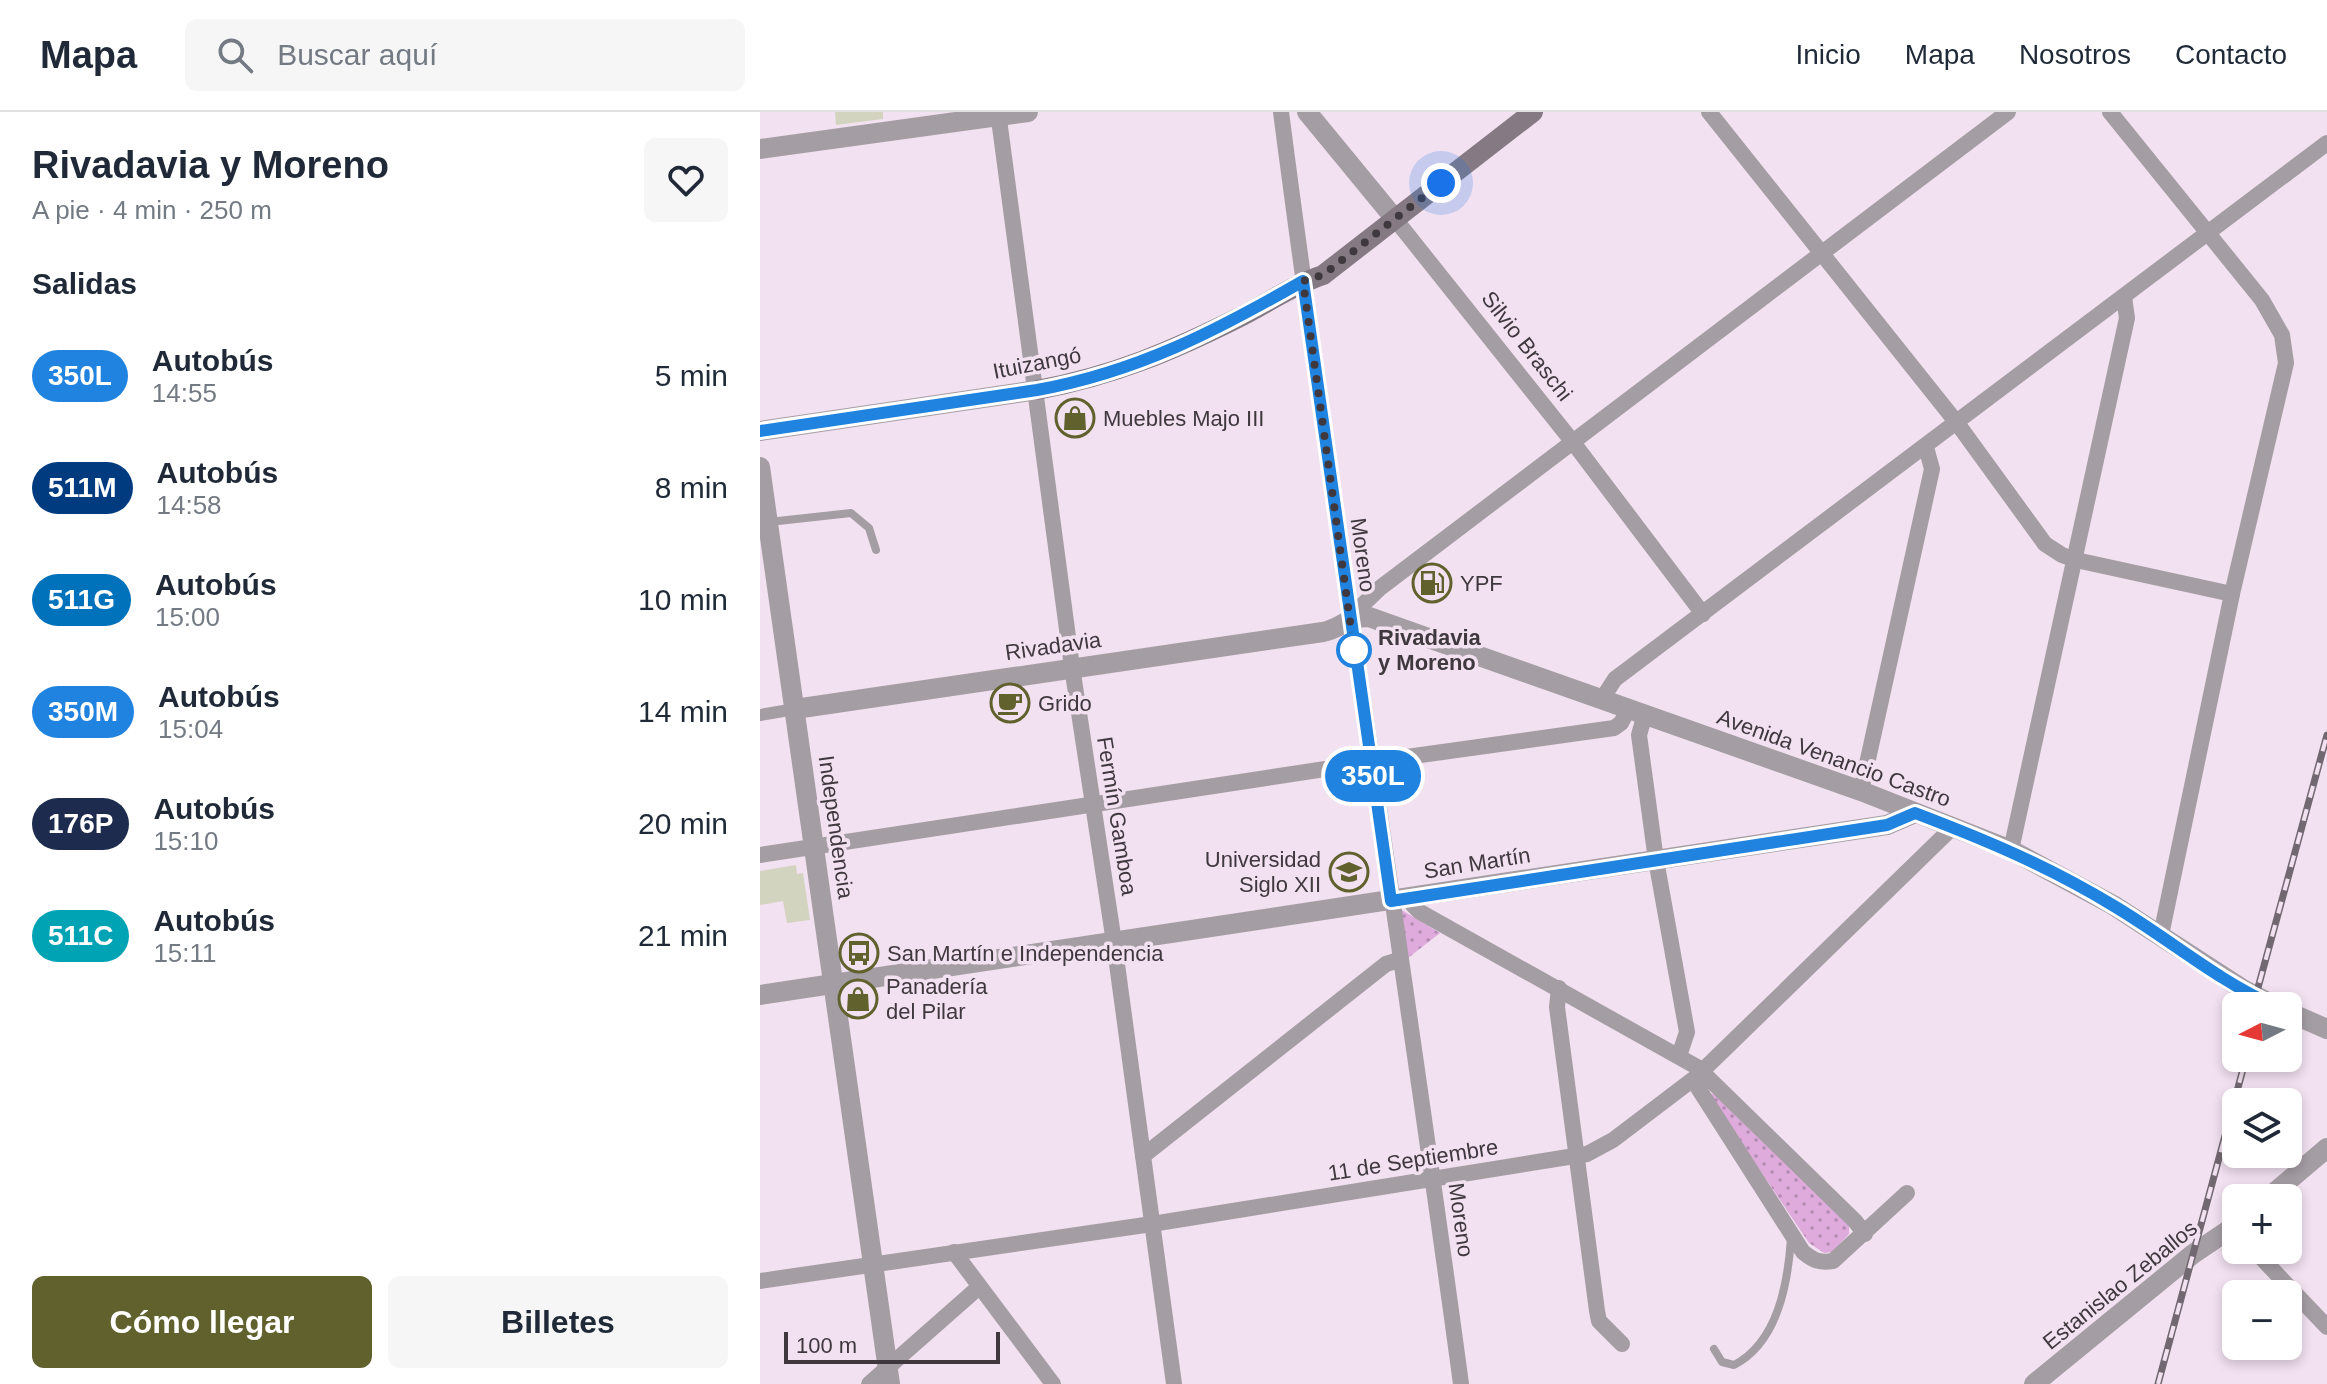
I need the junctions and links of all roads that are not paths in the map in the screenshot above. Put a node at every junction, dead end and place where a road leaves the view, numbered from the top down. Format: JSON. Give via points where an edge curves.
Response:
{"nodes":[{"id":1,"x":1028,"y":112,"type":"edge"},
{"id":2,"x":1281,"y":112,"type":"edge"},
{"id":3,"x":1307,"y":112,"type":"edge"},
{"id":4,"x":1513,"y":112,"type":"edge"},
{"id":5,"x":1533,"y":112,"type":"edge"},
{"id":6,"x":1709,"y":112,"type":"edge"},
{"id":7,"x":2008,"y":112,"type":"edge"},
{"id":8,"x":2110,"y":112,"type":"edge"},
{"id":9,"x":998,"y":114,"type":"edge"},
{"id":10,"x":2327,"y":143,"type":"edge"},
{"id":11,"x":760,"y":149,"type":"edge"},
{"id":12,"x":1392,"y":215,"type":"junction"},
{"id":13,"x":2207,"y":232,"type":"junction"},
{"id":14,"x":1822,"y":251,"type":"junction"},
{"id":15,"x":1303,"y":281,"type":"junction"},
{"id":16,"x":2124,"y":297,"type":"junction"},
{"id":17,"x":1037,"y":390,"type":"junction"},
{"id":18,"x":1957,"y":423,"type":"junction"},
{"id":19,"x":760,"y":431,"type":"edge"},
{"id":20,"x":1572,"y":441,"type":"junction"},
{"id":21,"x":1926,"y":447,"type":"junction"},
{"id":22,"x":760,"y":467,"type":"edge"},
{"id":23,"x":768,"y":523,"type":"junction"},
{"id":24,"x":876,"y":550,"type":"dead end"},
{"id":25,"x":2076,"y":560,"type":"junction"},
{"id":26,"x":2232,"y":594,"type":"junction"},
{"id":27,"x":1703,"y":614,"type":"junction"},
{"id":28,"x":1349,"y":618,"type":"junction"},
{"id":29,"x":1072,"y":667,"type":"junction"},
{"id":30,"x":1602,"y":699,"type":"junction"},
{"id":31,"x":795,"y":709,"type":"junction"},
{"id":32,"x":1637,"y":711,"type":"junction"},
{"id":33,"x":760,"y":715,"type":"edge"},
{"id":34,"x":1371,"y":762,"type":"junction"},
{"id":35,"x":1861,"y":791,"type":"junction"},
{"id":36,"x":1092,"y":804,"type":"junction"},
{"id":37,"x":1915,"y":813,"type":"junction"},
{"id":38,"x":1953,"y":827,"type":"junction"},
{"id":39,"x":815,"y":847,"type":"junction"},
{"id":40,"x":2011,"y":850,"type":"junction"},
{"id":41,"x":760,"y":855,"type":"edge"},
{"id":42,"x":1656,"y":860,"type":"junction"},
{"id":43,"x":1401,"y":899,"type":"junction"},
{"id":44,"x":2161,"y":935,"type":"junction"},
{"id":45,"x":1114,"y":942,"type":"junction"},
{"id":46,"x":1399,"y":960,"type":"junction"},
{"id":47,"x":833,"y":984,"type":"junction"},
{"id":48,"x":1559,"y":988,"type":"junction"},
{"id":49,"x":2249,"y":992,"type":"edge"},
{"id":50,"x":760,"y":995,"type":"edge"},
{"id":51,"x":2302,"y":1018,"type":"edge"},
{"id":52,"x":2327,"y":1029,"type":"edge"},
{"id":53,"x":1679,"y":1056,"type":"junction"},
{"id":54,"x":1697,"y":1076,"type":"junction"},
{"id":55,"x":2327,"y":1148,"type":"edge"},
{"id":56,"x":1143,"y":1156,"type":"junction"},
{"id":57,"x":1575,"y":1157,"type":"junction"},
{"id":58,"x":1433,"y":1179,"type":"junction"},
{"id":59,"x":2285,"y":1184,"type":"edge"},
{"id":60,"x":1907,"y":1193,"type":"dead end"},
{"id":61,"x":1152,"y":1224,"type":"junction"},
{"id":62,"x":1792,"y":1233,"type":"junction"},
{"id":63,"x":1865,"y":1234,"type":"junction"},
{"id":64,"x":2222,"y":1236,"type":"edge"},
{"id":65,"x":954,"y":1252,"type":"junction"},
{"id":66,"x":874,"y":1263,"type":"junction"},
{"id":67,"x":2267,"y":1264,"type":"edge"},
{"id":68,"x":760,"y":1281,"type":"edge"},
{"id":69,"x":979,"y":1287,"type":"junction"},
{"id":70,"x":2327,"y":1327,"type":"edge"},
{"id":71,"x":1622,"y":1344,"type":"dead end"},
{"id":72,"x":1714,"y":1349,"type":"dead end"},
{"id":73,"x":888,"y":1375,"type":"edge"},
{"id":74,"x":869,"y":1384,"type":"edge"},
{"id":75,"x":1053,"y":1384,"type":"edge"},
{"id":76,"x":1174,"y":1384,"type":"edge"},
{"id":77,"x":1461,"y":1384,"type":"edge"},
{"id":78,"x":2034,"y":1384,"type":"edge"}],
"edges":[{"from":1,"to":9,"type":"street"},
{"from":2,"to":15,"type":"street","name":"Moreno"},
{"from":3,"to":12,"type":"street","name":"Silvio Braschi"},
{"from":4,"to":12,"type":"main road"},
{"from":5,"to":12,"type":"main road"},
{"from":6,"to":14,"type":"street"},
{"from":7,"to":14,"type":"street"},
{"from":8,"to":13,"type":"street"},
{"from":9,"to":11,"type":"street"},
{"from":9,"to":17,"type":"street","name":"Fermín Gamboa"},
{"from":10,"to":13,"type":"street"},
{"from":12,"to":15,"type":"main road","name":"Ituizangó","via":[[1323,275]]},
{"from":12,"to":20,"type":"street","name":"Silvio Braschi"},
{"from":13,"to":16,"type":"street"},
{"from":13,"to":26,"type":"street","via":[[2262,300],[2285,348],[2286,363]]},
{"from":14,"to":18,"type":"street"},
{"from":14,"to":20,"type":"street"},
{"from":15,"to":17,"type":"main road","name":"Ituizangó","via":[[1156,357]]},
{"from":15,"to":28,"type":"street","name":"Moreno"},
{"from":16,"to":18,"type":"street"},
{"from":16,"to":25,"type":"street","via":[[2127,318]]},
{"from":17,"to":19,"type":"street","name":"Ituizangó"},
{"from":17,"to":29,"type":"street","name":"Fermín Gamboa"},
{"from":18,"to":21,"type":"street"},
{"from":18,"to":25,"type":"street","via":[[2045,544]]},
{"from":20,"to":27,"type":"street","name":"Silvio Braschi"},
{"from":20,"to":28,"type":"street","via":[[1380,588]]},
{"from":21,"to":27,"type":"street"},
{"from":21,"to":35,"type":"street","via":[[1932,469]]},
{"from":22,"to":23,"type":"street","name":"Independencia"},
{"from":23,"to":24,"type":"lane","via":[[851,513],[869,528]]},
{"from":23,"to":31,"type":"street","name":"Independencia"},
{"from":25,"to":26,"type":"street"},
{"from":25,"to":40,"type":"street"},
{"from":26,"to":44,"type":"street"},
{"from":27,"to":30,"type":"street","via":[[1615,679]]},
{"from":28,"to":29,"type":"street","name":"Rivadavia","via":[[1323,632]]},
{"from":28,"to":30,"type":"street","name":"Avenida Venancio Castro","via":[[1377,619]]},
{"from":28,"to":34,"type":"street","name":"Moreno"},
{"from":29,"to":31,"type":"street","name":"Rivadavia"},
{"from":29,"to":36,"type":"street","name":"Fermín Gamboa"},
{"from":30,"to":32,"type":"street","name":"Avenida Venancio Castro"},
{"from":31,"to":33,"type":"street","name":"Rivadavia"},
{"from":31,"to":39,"type":"street","name":"Independencia"},
{"from":32,"to":34,"type":"street","via":[[1614,728]]},
{"from":32,"to":35,"type":"street","name":"Avenida Venancio Castro"},
{"from":32,"to":42,"type":"street"},
{"from":34,"to":36,"type":"street"},
{"from":34,"to":43,"type":"street","name":"Moreno"},
{"from":35,"to":37,"type":"street","name":"Avenida Venancio Castro"},
{"from":36,"to":39,"type":"street"},
{"from":36,"to":45,"type":"street","name":"Fermín Gamboa"},
{"from":37,"to":38,"type":"street","name":"Avenida Venancio Castro"},
{"from":37,"to":42,"type":"street","name":"San Martín","via":[[1887,825]]},
{"from":38,"to":40,"type":"street","name":"Avenida Venancio Castro"},
{"from":38,"to":54,"type":"street","name":"11 de Septiembre"},
{"from":39,"to":41,"type":"street"},
{"from":39,"to":47,"type":"street","name":"Independencia"},
{"from":40,"to":44,"type":"street","name":"Avenida Venancio Castro"},
{"from":42,"to":43,"type":"street","name":"San Martín"},
{"from":42,"to":53,"type":"street","via":[[1687,1032]]},
{"from":43,"to":45,"type":"street","name":"San Martín"},
{"from":43,"to":46,"type":"street","name":"Moreno"},
{"from":43,"to":48,"type":"street"},
{"from":44,"to":49,"type":"street","name":"Avenida Venancio Castro"},
{"from":45,"to":47,"type":"street","name":"San Martín"},
{"from":45,"to":56,"type":"street","name":"Fermín Gamboa"},
{"from":46,"to":56,"type":"street","via":[[1386,964]]},
{"from":46,"to":58,"type":"street","name":"Moreno"},
{"from":47,"to":50,"type":"street","name":"San Martín"},
{"from":47,"to":66,"type":"street","name":"Independencia"},
{"from":48,"to":53,"type":"street"},
{"from":48,"to":57,"type":"street"},
{"from":51,"to":52,"type":"street"},
{"from":53,"to":54,"type":"street"},
{"from":54,"to":57,"type":"street","name":"11 de Septiembre","via":[[1613,1140]]},
{"from":54,"to":62,"type":"street"},
{"from":54,"to":63,"type":"street"},
{"from":55,"to":59,"type":"street"},
{"from":56,"to":61,"type":"street","name":"Fermín Gamboa"},
{"from":57,"to":58,"type":"street","name":"11 de Septiembre"},
{"from":57,"to":71,"type":"street","via":[[1599,1321]]},
{"from":58,"to":61,"type":"street","name":"11 de Septiembre"},
{"from":58,"to":77,"type":"street","name":"Moreno"},
{"from":60,"to":63,"type":"street"},
{"from":61,"to":65,"type":"street","name":"11 de Septiembre"},
{"from":61,"to":76,"type":"street","name":"Fermín Gamboa"},
{"from":62,"to":63,"type":"street","via":[[1803,1252],[1819,1263],[1833,1261]]},
{"from":62,"to":72,"type":"lane","via":[[1783,1290],[1770,1328],[1734,1365],[1722,1362]]},
{"from":64,"to":78,"type":"street","name":"Estanislao Zeballos"},
{"from":65,"to":66,"type":"street","name":"11 de Septiembre"},
{"from":65,"to":69,"type":"street"},
{"from":66,"to":68,"type":"street","name":"11 de Septiembre"},
{"from":66,"to":73,"type":"street","name":"Independencia"},
{"from":67,"to":70,"type":"street"},
{"from":69,"to":73,"type":"street"},
{"from":69,"to":75,"type":"street"},
{"from":73,"to":74,"type":"street"}]}
